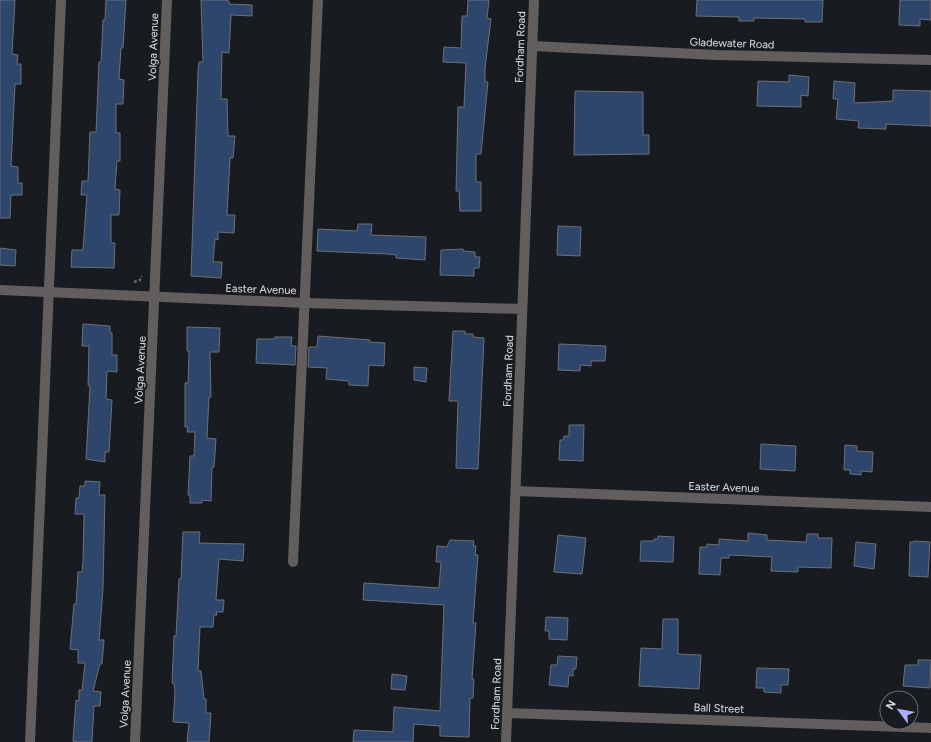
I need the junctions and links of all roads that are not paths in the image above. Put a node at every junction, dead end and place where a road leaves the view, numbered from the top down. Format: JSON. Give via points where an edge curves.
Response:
{"nodes":[{"id":1,"x":61,"y":0,"type":"edge"},
{"id":2,"x":167,"y":0,"type":"edge"},
{"id":3,"x":318,"y":0,"type":"edge"},
{"id":4,"x":534,"y":0,"type":"edge"},
{"id":5,"x":532,"y":46,"type":"junction"},
{"id":6,"x":931,"y":60,"type":"edge"},
{"id":7,"x":0,"y":290,"type":"edge"},
{"id":8,"x":49,"y":292,"type":"junction"},
{"id":9,"x":155,"y":297,"type":"junction"},
{"id":10,"x":305,"y":303,"type":"junction"},
{"id":11,"x":522,"y":309,"type":"junction"},
{"id":12,"x":516,"y":491,"type":"junction"},
{"id":13,"x":931,"y":507,"type":"edge"},
{"id":14,"x":293,"y":562,"type":"dead end"},
{"id":15,"x":507,"y":712,"type":"junction"},
{"id":16,"x":931,"y":728,"type":"edge"},
{"id":17,"x":30,"y":742,"type":"edge"},
{"id":18,"x":135,"y":742,"type":"edge"},
{"id":19,"x":506,"y":742,"type":"edge"}],
"edges":[{"from":1,"to":8,"type":"street"},
{"from":2,"to":9,"type":"street","name":"Volga Avenue"},
{"from":3,"to":10,"type":"street"},
{"from":4,"to":5,"type":"street","name":"Fordham Road"},
{"from":5,"to":6,"type":"street","name":"Gladewater Road","via":[[717,55]]},
{"from":5,"to":11,"type":"street","name":"Fordham Road"},
{"from":7,"to":8,"type":"street","name":"Easter Avenue"},
{"from":8,"to":9,"type":"street","name":"Easter Avenue"},
{"from":8,"to":17,"type":"street"},
{"from":9,"to":10,"type":"street","name":"Easter Avenue"},
{"from":9,"to":18,"type":"street","name":"Volga Avenue"},
{"from":10,"to":11,"type":"street","name":"Easter Avenue"},
{"from":10,"to":14,"type":"street"},
{"from":11,"to":12,"type":"street","name":"Fordham Road"},
{"from":12,"to":13,"type":"street","name":"Easter Avenue"},
{"from":12,"to":15,"type":"street","name":"Fordham Road"},
{"from":15,"to":16,"type":"street","name":"Ball Street"},
{"from":15,"to":19,"type":"street","name":"Fordham Road"}]}
